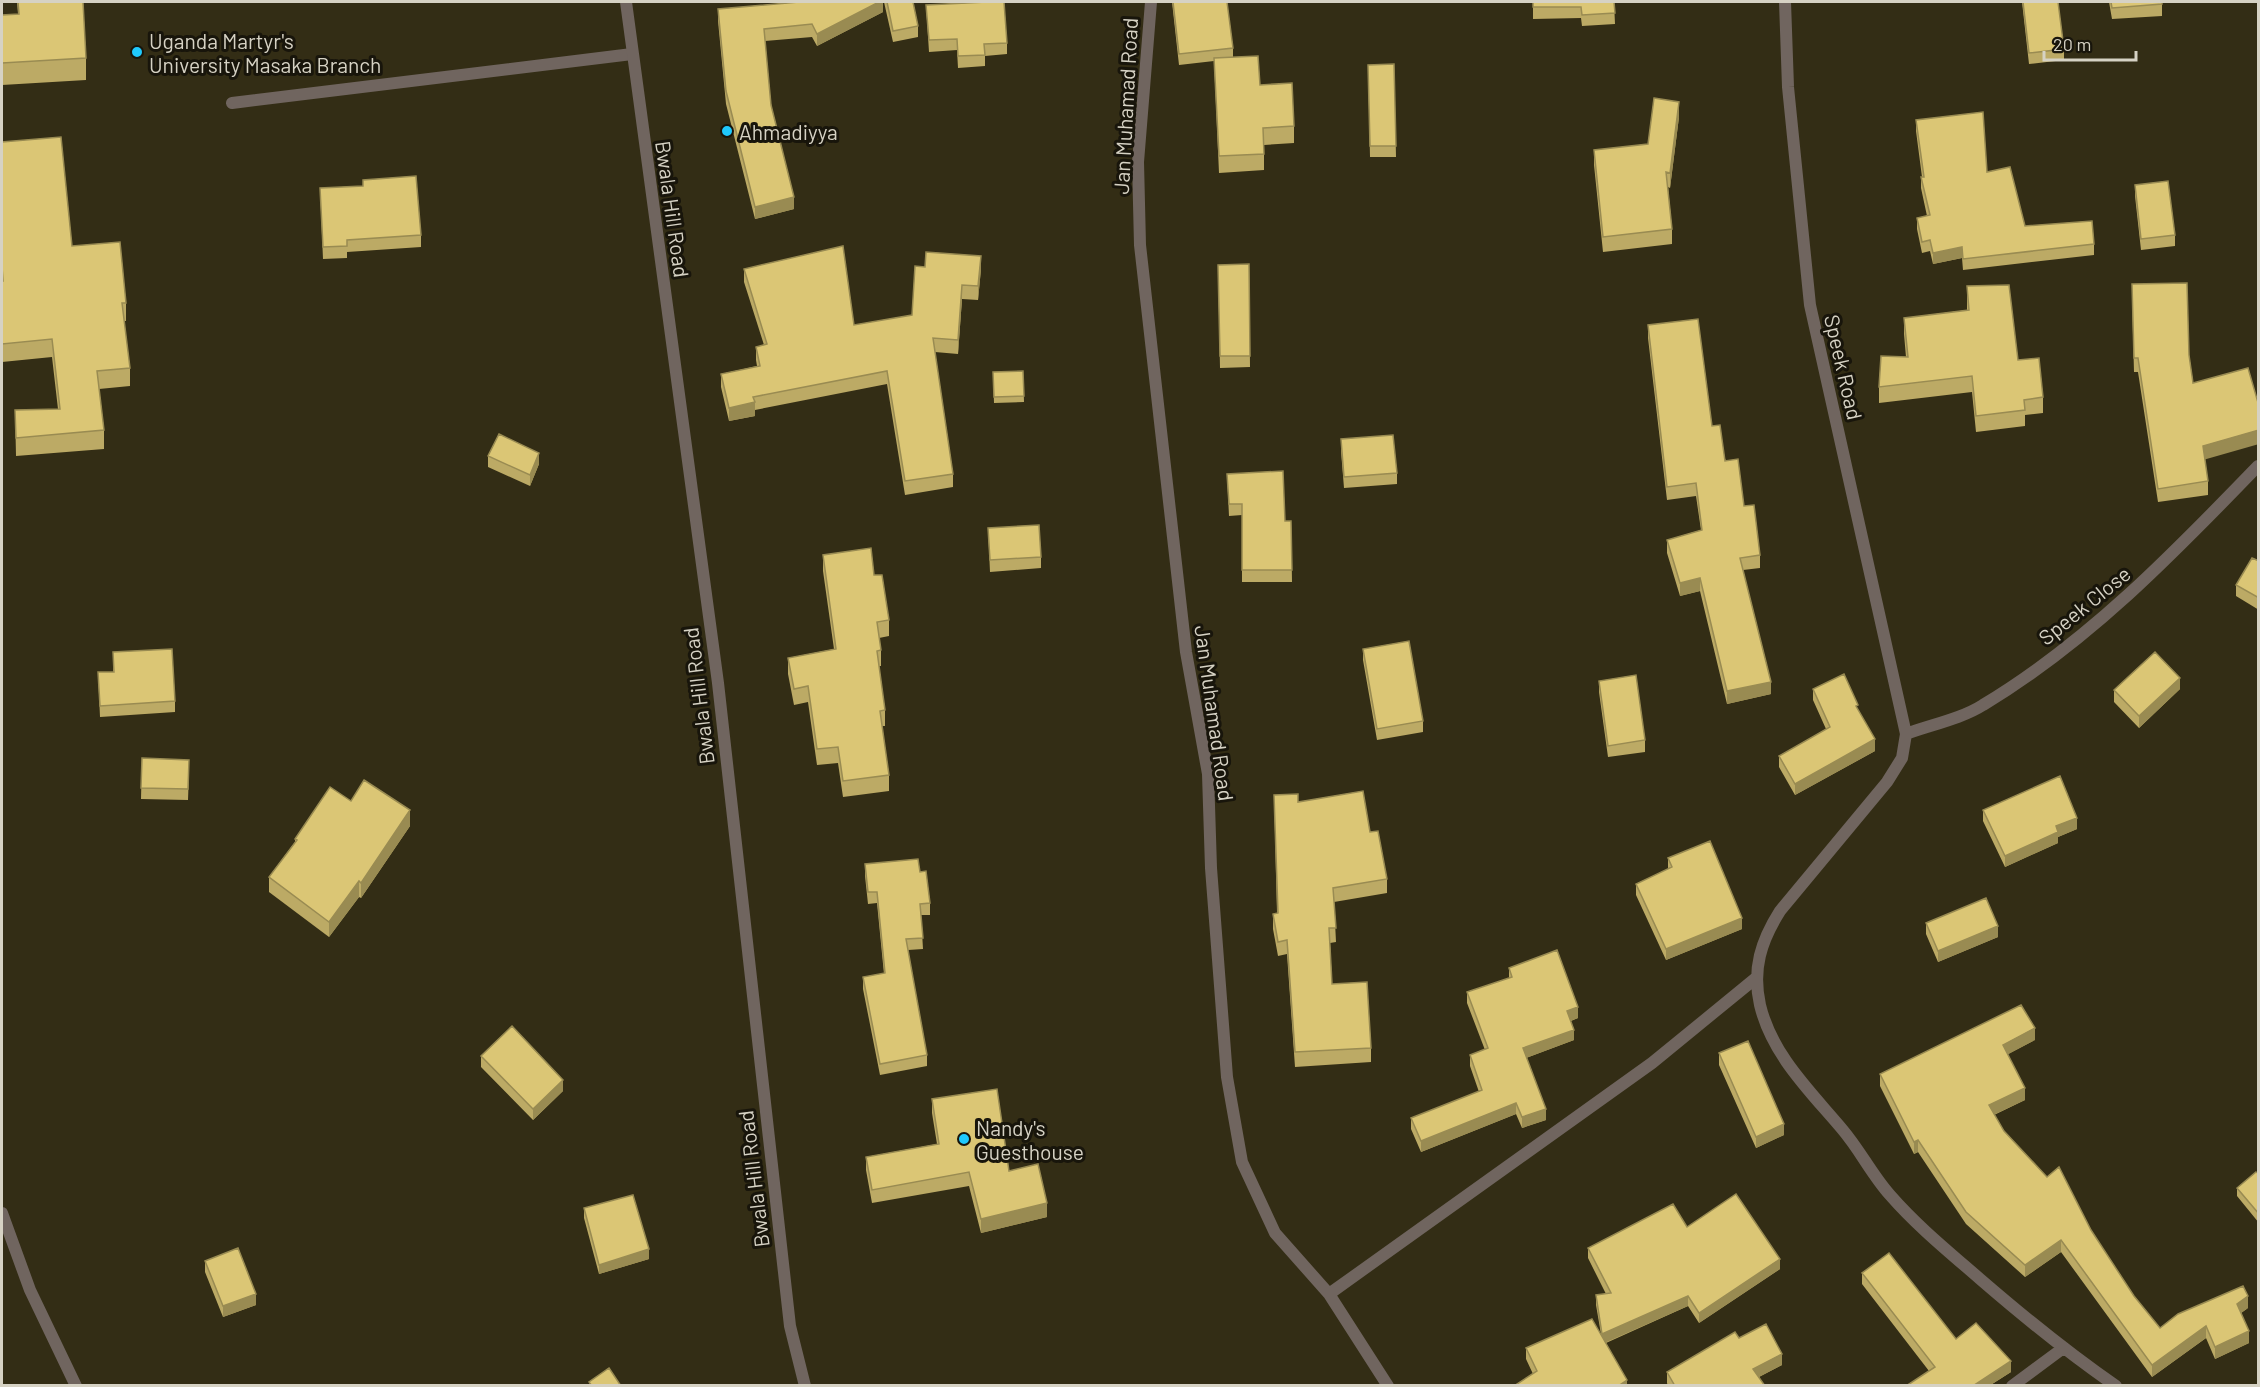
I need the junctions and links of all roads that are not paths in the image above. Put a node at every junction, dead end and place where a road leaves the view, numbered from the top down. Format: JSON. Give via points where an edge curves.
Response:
{"nodes":[{"id":1,"x":626,"y":2,"type":"edge"},
{"id":2,"x":1151,"y":2,"type":"edge"},
{"id":3,"x":1785,"y":2,"type":"edge"},
{"id":4,"x":632,"y":54,"type":"junction"},
{"id":5,"x":232,"y":103,"type":"dead end"},
{"id":6,"x":2259,"y":466,"type":"edge"},
{"id":7,"x":1906,"y":734,"type":"junction"},
{"id":8,"x":1756,"y":978,"type":"junction"},
{"id":9,"x":2,"y":1213,"type":"edge"},
{"id":10,"x":1329,"y":1294,"type":"junction"},
{"id":11,"x":2062,"y":1349,"type":"junction"},
{"id":12,"x":76,"y":1386,"type":"edge"},
{"id":13,"x":805,"y":1386,"type":"edge"},
{"id":14,"x":1388,"y":1386,"type":"edge"},
{"id":15,"x":2012,"y":1386,"type":"edge"},
{"id":16,"x":2116,"y":1386,"type":"edge"}],
"edges":[{"from":1,"to":4,"type":"street","name":"Bwala Hill Road"},
{"from":2,"to":10,"type":"street","name":"Jan Muhamad Road","via":[[1138,162],[1140,245],[1186,652],[1208,774],[1227,1077],[1242,1162],[1270,1223]]},
{"from":3,"to":7,"type":"street","name":"Speek Road","via":[[1788,87],[1810,305]]},
{"from":4,"to":5,"type":"street"},
{"from":4,"to":13,"type":"street","name":"Bwala Hill Road","via":[[718,683],[790,1326]]},
{"from":6,"to":7,"type":"street","name":"Speek Close","via":[[2168,560],[2056,654],[1981,706]]},
{"from":7,"to":8,"type":"street","via":[[1902,758],[1887,782],[1768,929],[1760,947]]},
{"from":8,"to":10,"type":"street","via":[[1652,1063]]},
{"from":8,"to":11,"type":"street","via":[[1760,1007],[1779,1054],[1855,1144],[1889,1194],[1929,1234]]},
{"from":9,"to":12,"type":"street","via":[[30,1290]]},
{"from":10,"to":14,"type":"street","name":"Jan Muhamad Road"},
{"from":11,"to":15,"type":"street"},
{"from":11,"to":16,"type":"street"}]}
